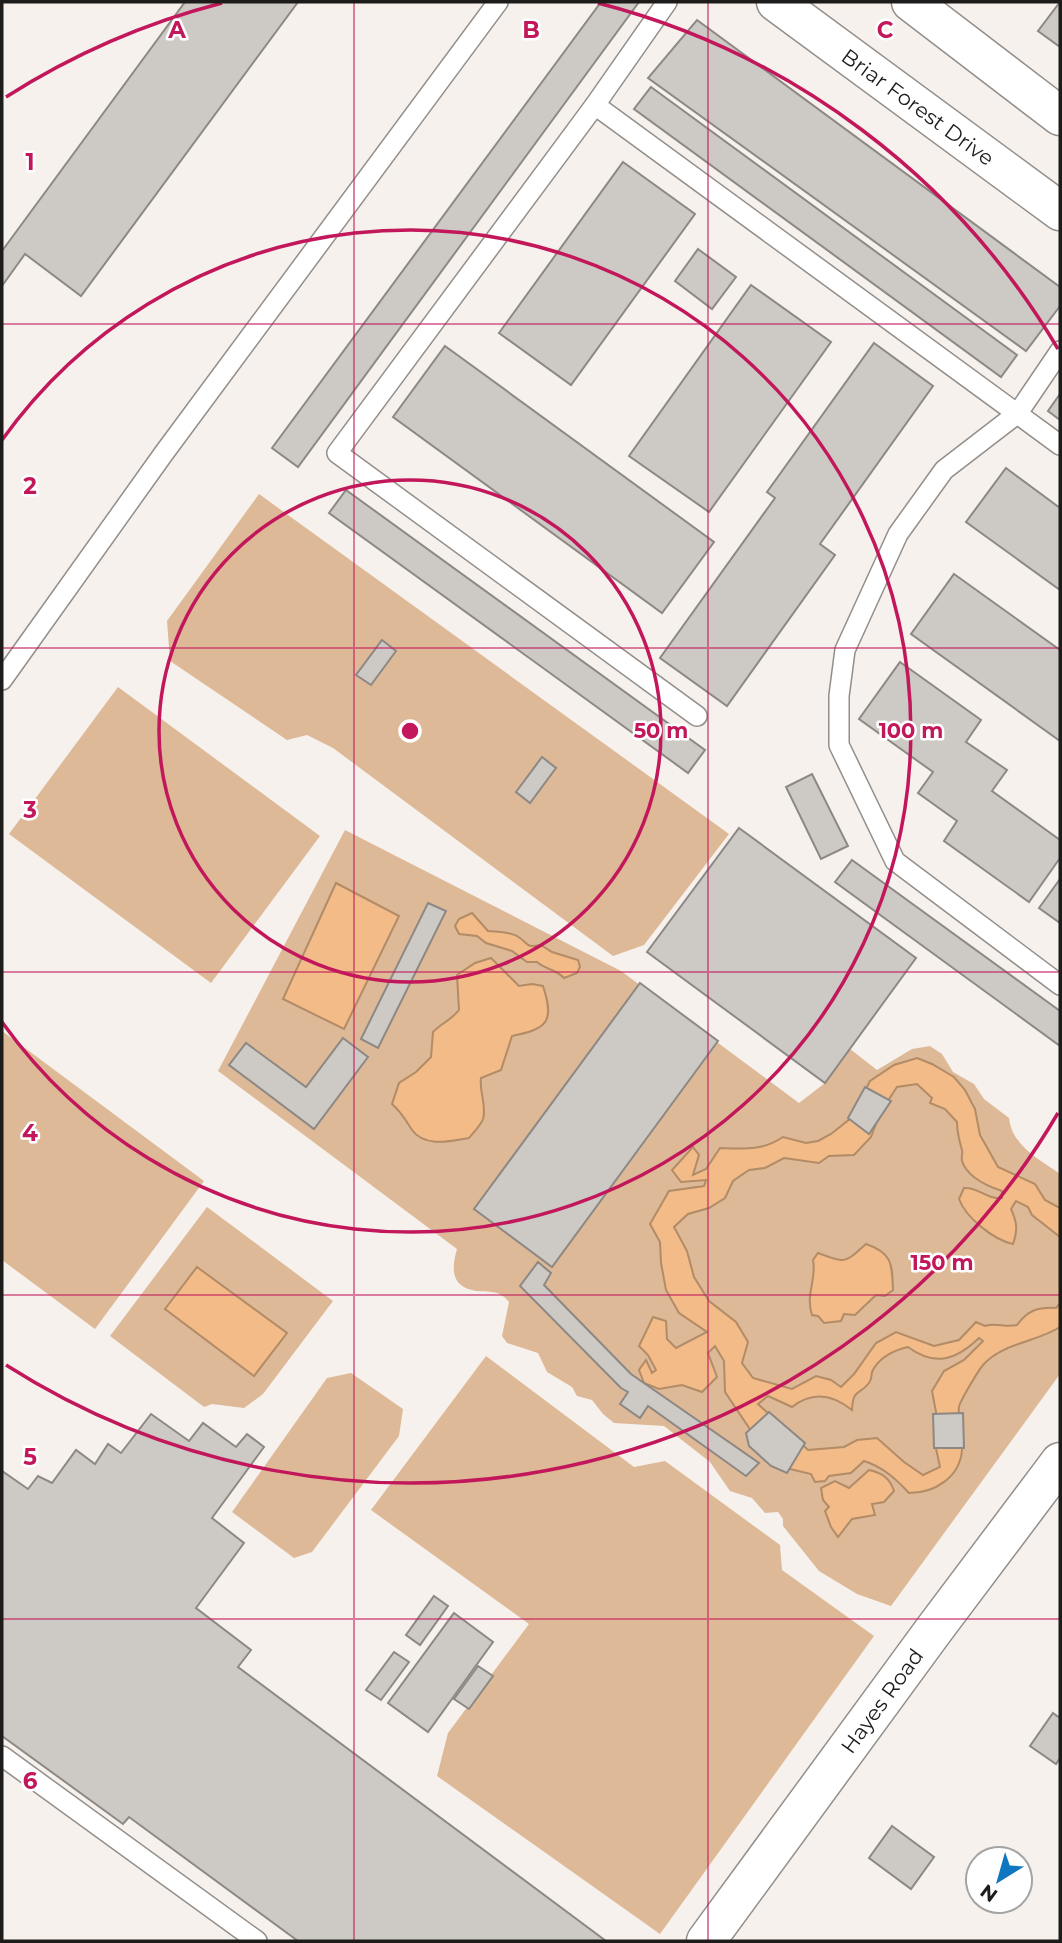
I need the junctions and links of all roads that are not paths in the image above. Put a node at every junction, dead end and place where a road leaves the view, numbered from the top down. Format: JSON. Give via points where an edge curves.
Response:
{"nodes":[{"id":1,"x":498,"y":2,"type":"edge"},
{"id":2,"x":667,"y":2,"type":"edge"},
{"id":3,"x":776,"y":2,"type":"edge"},
{"id":4,"x":911,"y":2,"type":"edge"},
{"id":5,"x":594,"y":106,"type":"junction"},
{"id":6,"x":1060,"y":116,"type":"edge"},
{"id":7,"x":1060,"y":211,"type":"edge"},
{"id":8,"x":1060,"y":351,"type":"edge"},
{"id":9,"x":1018,"y":413,"type":"junction"},
{"id":10,"x":1060,"y":445,"type":"edge"},
{"id":11,"x":2,"y":680,"type":"edge"},
{"id":12,"x":697,"y":716,"type":"dead end"},
{"id":13,"x":1060,"y":985,"type":"edge"},
{"id":14,"x":1060,"y":1462,"type":"edge"},
{"id":15,"x":2,"y":1756,"type":"edge"},
{"id":16,"x":257,"y":1941,"type":"edge"},
{"id":17,"x":706,"y":1941,"type":"edge"}],
"edges":[{"from":1,"to":11,"type":"lane"},
{"from":2,"to":5,"type":"lane"},
{"from":3,"to":7,"type":"street","name":"Briar Forest Drive"},
{"from":4,"to":6,"type":"street"},
{"from":5,"to":9,"type":"lane"},
{"from":5,"to":12,"type":"lane","via":[[337,453]]},
{"from":8,"to":9,"type":"lane"},
{"from":9,"to":10,"type":"lane"},
{"from":9,"to":13,"type":"lane","via":[[944,470],[898,534],[845,650],[839,745],[895,861]]},
{"from":14,"to":17,"type":"street","name":"Hayes Road"},
{"from":15,"to":16,"type":"lane"}]}
